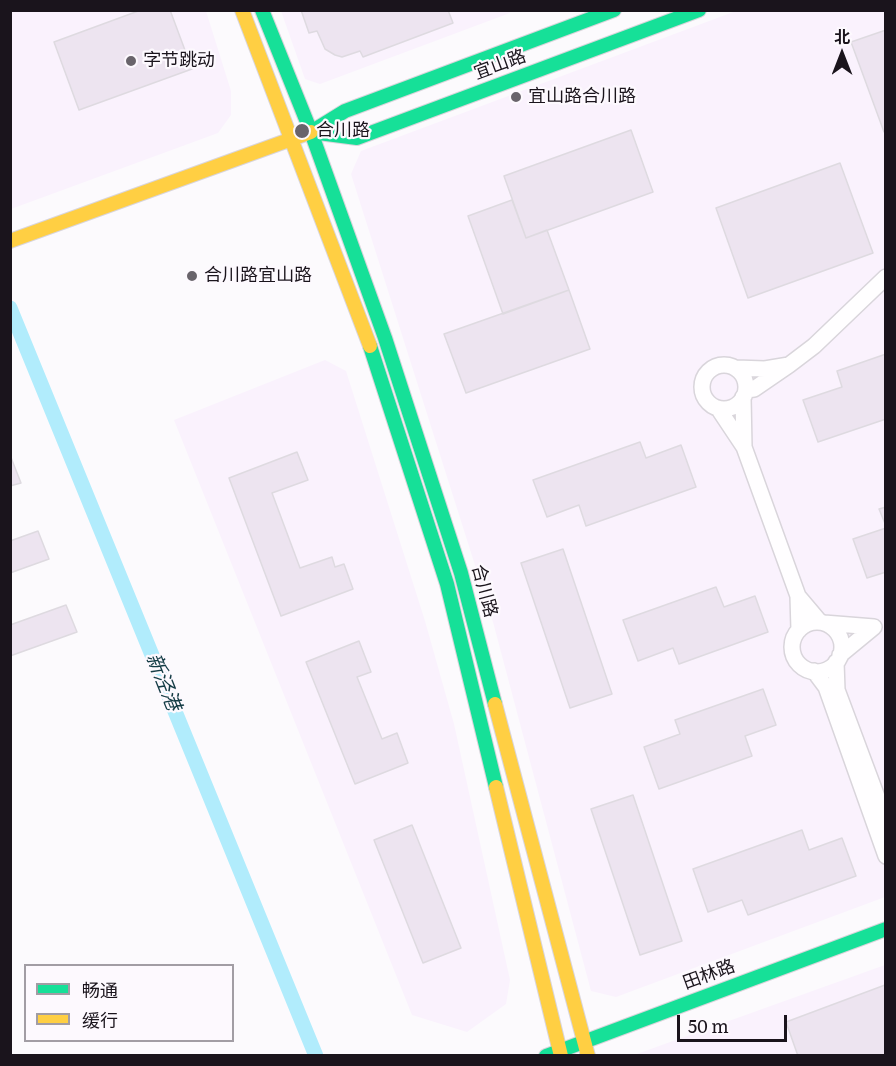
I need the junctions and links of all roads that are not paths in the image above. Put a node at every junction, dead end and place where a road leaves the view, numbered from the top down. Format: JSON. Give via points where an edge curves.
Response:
{"nodes":[{"id":1,"x":242,"y":10,"type":"edge"},
{"id":2,"x":262,"y":10,"type":"edge"},
{"id":3,"x":614,"y":10,"type":"edge"},
{"id":4,"x":699,"y":10,"type":"edge"},
{"id":5,"x":311,"y":132,"type":"junction"},
{"id":6,"x":291,"y":138,"type":"junction"},
{"id":7,"x":10,"y":241,"type":"edge"},
{"id":8,"x":885,"y":278,"type":"edge"},
{"id":9,"x":789,"y":365,"type":"junction"},
{"id":10,"x":736,"y":368,"type":"junction"},
{"id":11,"x":745,"y":394,"type":"junction"},
{"id":12,"x":718,"y":408,"type":"junction"},
{"id":13,"x":744,"y":447,"type":"junction"},
{"id":14,"x":798,"y":596,"type":"junction"},
{"id":15,"x":822,"y":623,"type":"junction"},
{"id":16,"x":880,"y":625,"type":"edge"},
{"id":17,"x":799,"y":630,"type":"junction"},
{"id":18,"x":838,"y":659,"type":"junction"},
{"id":19,"x":814,"y":671,"type":"junction"},
{"id":20,"x":885,"y":821,"type":"edge"},
{"id":21,"x":885,"y":856,"type":"edge"},
{"id":22,"x":885,"y":929,"type":"edge"},
{"id":23,"x":585,"y":1040,"type":"junction"},
{"id":24,"x":561,"y":1053,"type":"edge"},
{"id":25,"x":546,"y":1056,"type":"edge"},
{"id":26,"x":588,"y":1056,"type":"edge"}],
"edges":[{"from":1,"to":6,"type":"main road","name":"合川路"},
{"from":2,"to":5,"type":"main road","name":"合川路"},
{"from":3,"to":5,"type":"main road","name":"宜山路","via":[[345,111]]},
{"from":4,"to":5,"type":"main road","name":"宜山路","via":[[357,138]]},
{"from":5,"to":6,"type":"main road","name":"宜山路"},
{"from":5,"to":23,"type":"main road","name":"合川路","via":[[385,338],[461,573]]},
{"from":6,"to":7,"type":"main road","name":"宜山路"},
{"from":6,"to":24,"type":"main road","name":"合川路","via":[[373,354],[447,584]]},
{"from":8,"to":9,"type":"street"},
{"from":9,"to":10,"type":"street"},
{"from":9,"to":11,"type":"street"},
{"from":10,"to":11,"type":"street","via":[[743,376]]},
{"from":10,"to":12,"type":"street","via":[[717,365],[702,380],[703,394],[711,406]]},
{"from":11,"to":12,"type":"street","via":[[732,407]]},
{"from":11,"to":13,"type":"street"},
{"from":12,"to":13,"type":"street"},
{"from":13,"to":14,"type":"street"},
{"from":14,"to":15,"type":"street"},
{"from":14,"to":17,"type":"street"},
{"from":15,"to":16,"type":"street"},
{"from":15,"to":17,"type":"street","via":[[808,623]]},
{"from":15,"to":18,"type":"street","via":[[832,627],[841,640]]},
{"from":16,"to":18,"type":"street"},
{"from":17,"to":19,"type":"street","via":[[793,641],[795,657],[806,669]]},
{"from":18,"to":19,"type":"street","via":[[822,671]]},
{"from":18,"to":20,"type":"street","via":[[837,690]]},
{"from":19,"to":21,"type":"street","via":[[826,687]]},
{"from":22,"to":23,"type":"main road","name":"田林路"},
{"from":23,"to":24,"type":"main road","name":"田林路"},
{"from":23,"to":26,"type":"main road","name":"合川路"},
{"from":24,"to":25,"type":"main road","name":"田林路"}]}
